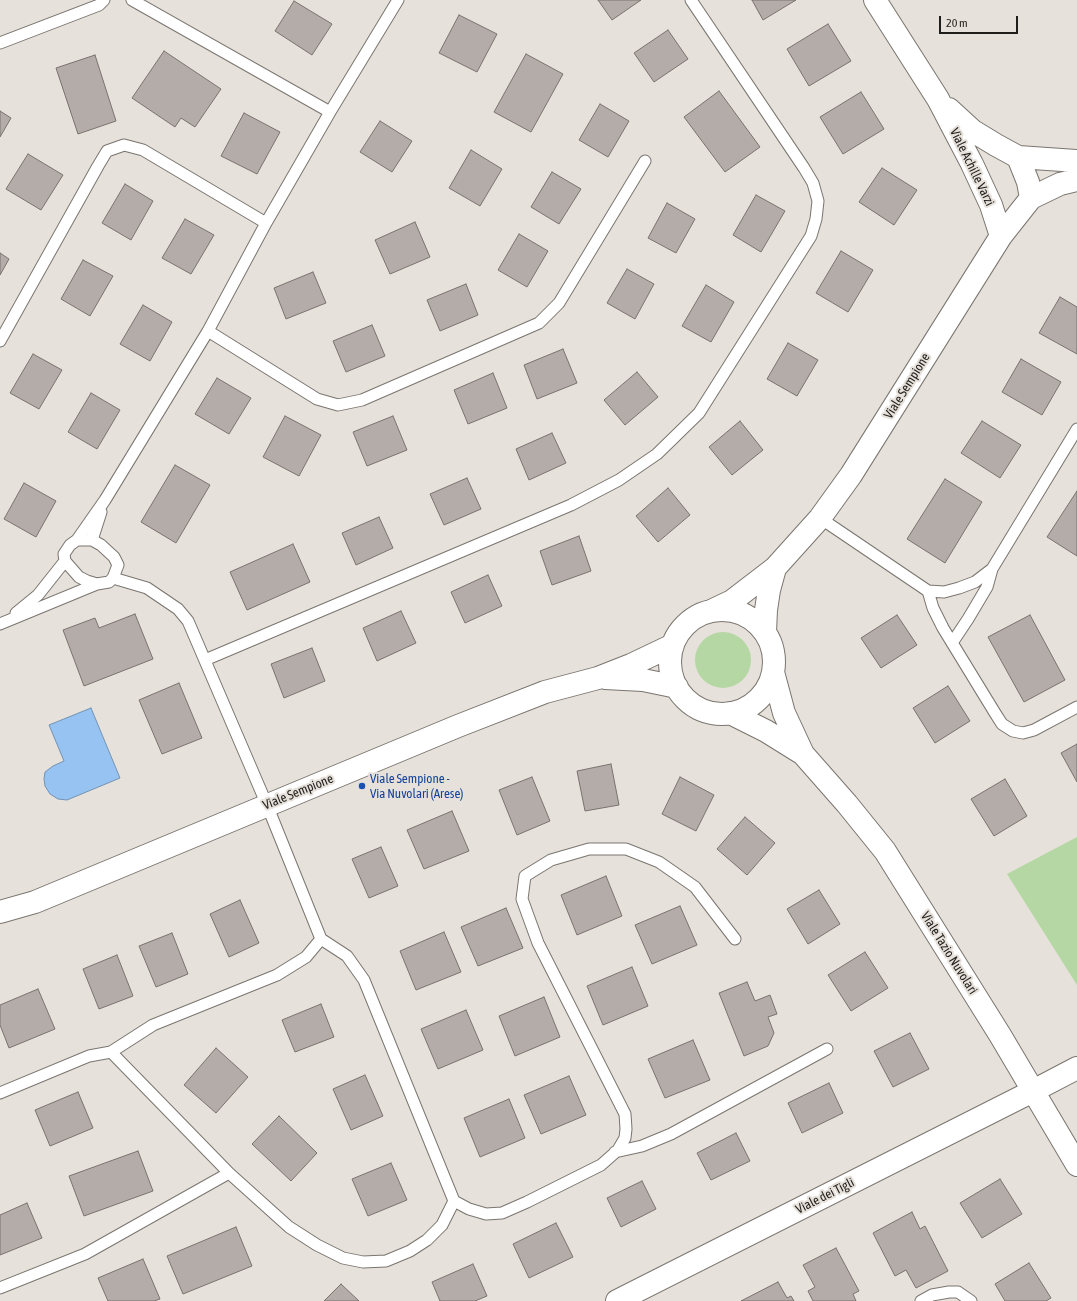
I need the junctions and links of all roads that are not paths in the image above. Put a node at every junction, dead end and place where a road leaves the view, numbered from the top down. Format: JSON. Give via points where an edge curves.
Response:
{"nodes":[{"id":1,"x":104,"y":0,"type":"edge"},
{"id":2,"x":132,"y":0,"type":"edge"},
{"id":3,"x":398,"y":0,"type":"edge"},
{"id":4,"x":691,"y":0,"type":"edge"},
{"id":5,"x":875,"y":0,"type":"edge"},
{"id":6,"x":0,"y":43,"type":"edge"},
{"id":7,"x":938,"y":99,"type":"junction"},
{"id":8,"x":330,"y":112,"type":"junction"},
{"id":9,"x":1018,"y":157,"type":"junction"},
{"id":10,"x":645,"y":161,"type":"dead end"},
{"id":11,"x":1077,"y":161,"type":"edge"},
{"id":12,"x":1077,"y":180,"type":"edge"},
{"id":13,"x":1031,"y":198,"type":"junction"},
{"id":14,"x":266,"y":223,"type":"junction"},
{"id":15,"x":1001,"y":236,"type":"junction"},
{"id":16,"x":208,"y":331,"type":"junction"},
{"id":17,"x":0,"y":341,"type":"edge"},
{"id":18,"x":1077,"y":429,"type":"edge"},
{"id":19,"x":105,"y":500,"type":"junction"},
{"id":20,"x":820,"y":518,"type":"junction"},
{"id":21,"x":77,"y":540,"type":"junction"},
{"id":22,"x":92,"y":540,"type":"junction"},
{"id":23,"x":65,"y":561,"type":"junction"},
{"id":24,"x":775,"y":568,"type":"junction"},
{"id":25,"x":992,"y":569,"type":"junction"},
{"id":26,"x":113,"y":578,"type":"junction"},
{"id":27,"x":97,"y":584,"type":"junction"},
{"id":28,"x":928,"y":591,"type":"junction"},
{"id":29,"x":710,"y":611,"type":"junction"},
{"id":30,"x":1,"y":623,"type":"edge"},
{"id":31,"x":765,"y":632,"type":"junction"},
{"id":32,"x":952,"y":643,"type":"junction"},
{"id":33,"x":673,"y":645,"type":"junction"},
{"id":34,"x":205,"y":660,"type":"junction"},
{"id":35,"x":773,"y":672,"type":"junction"},
{"id":36,"x":598,"y":678,"type":"junction"},
{"id":37,"x":677,"y":687,"type":"junction"},
{"id":38,"x":1077,"y":707,"type":"edge"},
{"id":39,"x":730,"y":713,"type":"junction"},
{"id":40,"x":803,"y":754,"type":"junction"},
{"id":41,"x":267,"y":805,"type":"junction"},
{"id":42,"x":0,"y":912,"type":"edge"},
{"id":43,"x":321,"y":939,"type":"junction"},
{"id":44,"x":734,"y":940,"type":"dead end"},
{"id":45,"x":827,"y":1049,"type":"dead end"},
{"id":46,"x":111,"y":1052,"type":"junction"},
{"id":47,"x":1077,"y":1068,"type":"edge"},
{"id":48,"x":1033,"y":1091,"type":"junction"},
{"id":49,"x":0,"y":1093,"type":"edge"},
{"id":50,"x":615,"y":1152,"type":"junction"},
{"id":51,"x":1077,"y":1165,"type":"edge"},
{"id":52,"x":229,"y":1173,"type":"junction"},
{"id":53,"x":454,"y":1202,"type":"junction"},
{"id":54,"x":0,"y":1288,"type":"edge"},
{"id":55,"x":617,"y":1301,"type":"edge"},
{"id":56,"x":921,"y":1301,"type":"edge"},
{"id":57,"x":971,"y":1301,"type":"edge"}],
"edges":[{"from":1,"to":6,"type":"lane","via":[[99,5]]},
{"from":2,"to":8,"type":"lane"},
{"from":3,"to":8,"type":"lane"},
{"from":4,"to":34,"type":"lane","via":[[804,168],[813,183],[818,201],[812,236],[699,413],[657,454],[619,480],[571,505]]},
{"from":5,"to":7,"type":"street","name":"Viale Achille Varzi"},
{"from":7,"to":9,"type":"street","name":"Viale Achille Varzi","via":[[973,130]]},
{"from":7,"to":15,"type":"street","name":"Viale Achille Varzi","via":[[991,205]]},
{"from":8,"to":14,"type":"lane"},
{"from":9,"to":11,"type":"street","name":"Viale Achille Varzi"},
{"from":9,"to":13,"type":"street"},
{"from":10,"to":16,"type":"lane","via":[[560,303],[539,323],[362,400],[338,405],[317,399]]},
{"from":12,"to":13,"type":"street","via":[[1060,184]]},
{"from":13,"to":15,"type":"street","name":"Viale Sempione"},
{"from":14,"to":16,"type":"lane"},
{"from":14,"to":17,"type":"lane","via":[[142,150],[124,145],[107,151]]},
{"from":15,"to":20,"type":"street","name":"Viale Sempione","via":[[852,475]]},
{"from":16,"to":19,"type":"lane"},
{"from":18,"to":25,"type":"lane"},
{"from":19,"to":21,"type":"lane"},
{"from":19,"to":22,"type":"lane"},
{"from":20,"to":24,"type":"street","name":"Viale Sempione"},
{"from":20,"to":28,"type":"lane"},
{"from":21,"to":22,"type":"lane"},
{"from":21,"to":23,"type":"lane","via":[[64,554]]},
{"from":22,"to":26,"type":"lane","via":[[114,557],[118,565]]},
{"from":23,"to":27,"type":"lane","via":[[79,577]]},
{"from":23,"to":30,"type":"lane","via":[[38,595]]},
{"from":24,"to":29,"type":"street","name":"Viale Sempione","via":[[732,601]]},
{"from":24,"to":31,"type":"street","name":"Viale Sempione","via":[[767,603]]},
{"from":25,"to":28,"type":"lane","via":[[975,582],[959,588],[944,592]]},
{"from":25,"to":32,"type":"lane","via":[[987,587]]},
{"from":26,"to":27,"type":"lane"},
{"from":26,"to":34,"type":"lane","via":[[147,588],[178,609],[188,622]]},
{"from":27,"to":30,"type":"lane"},
{"from":28,"to":32,"type":"lane","via":[[933,608]]},
{"from":29,"to":31,"type":"street","via":[[726,610],[741,613],[755,621]]},
{"from":29,"to":33,"type":"street","via":[[687,623]]},
{"from":31,"to":35,"type":"street","via":[[774,658]]},
{"from":32,"to":38,"type":"lane","via":[[1002,724],[1013,731],[1023,733],[1034,730]]},
{"from":33,"to":36,"type":"street","name":"Viale Sempione"},
{"from":33,"to":37,"type":"street","via":[[670,659]]},
{"from":34,"to":41,"type":"lane"},
{"from":35,"to":39,"type":"street","via":[[768,687],[758,699],[745,709]]},
{"from":35,"to":40,"type":"street","name":"Viale Tazio Nuvolari","via":[[784,713]]},
{"from":36,"to":37,"type":"street","name":"Viale Sempione","via":[[642,680]]},
{"from":36,"to":41,"type":"street","name":"Viale Sempione","via":[[545,692]]},
{"from":37,"to":39,"type":"street","via":[[686,700],[699,708],[714,713]]},
{"from":39,"to":40,"type":"street","name":"Viale Tazio Nuvolari"},
{"from":40,"to":48,"type":"street","name":"Viale Tazio Nuvolari","via":[[885,851]]},
{"from":41,"to":42,"type":"street","name":"Viale Sempione","via":[[35,902]]},
{"from":41,"to":43,"type":"lane"},
{"from":43,"to":46,"type":"lane","via":[[306,957],[276,975],[153,1025]]},
{"from":43,"to":53,"type":"lane","via":[[347,956],[364,980]]},
{"from":44,"to":50,"type":"lane","via":[[695,887],[659,862],[626,849],[589,849],[551,860],[525,876],[522,899],[538,943],[625,1114],[625,1138]]},
{"from":45,"to":50,"type":"lane","via":[[671,1134],[642,1146]]},
{"from":46,"to":49,"type":"lane","via":[[89,1056]]},
{"from":46,"to":52,"type":"lane"},
{"from":47,"to":48,"type":"street","name":"Viale dei Tigli"},
{"from":48,"to":51,"type":"street","name":"Viale Tazio Nuvolari"},
{"from":48,"to":55,"type":"street","name":"Viale dei Tigli"},
{"from":50,"to":53,"type":"lane","via":[[601,1165],[502,1213],[486,1214]]},
{"from":52,"to":53,"type":"lane","via":[[289,1227],[343,1258],[363,1262],[386,1261],[410,1251],[442,1225]]},
{"from":52,"to":54,"type":"lane","via":[[85,1254]]},
{"from":56,"to":57,"type":"lane","via":[[932,1295],[958,1292]]}]}
